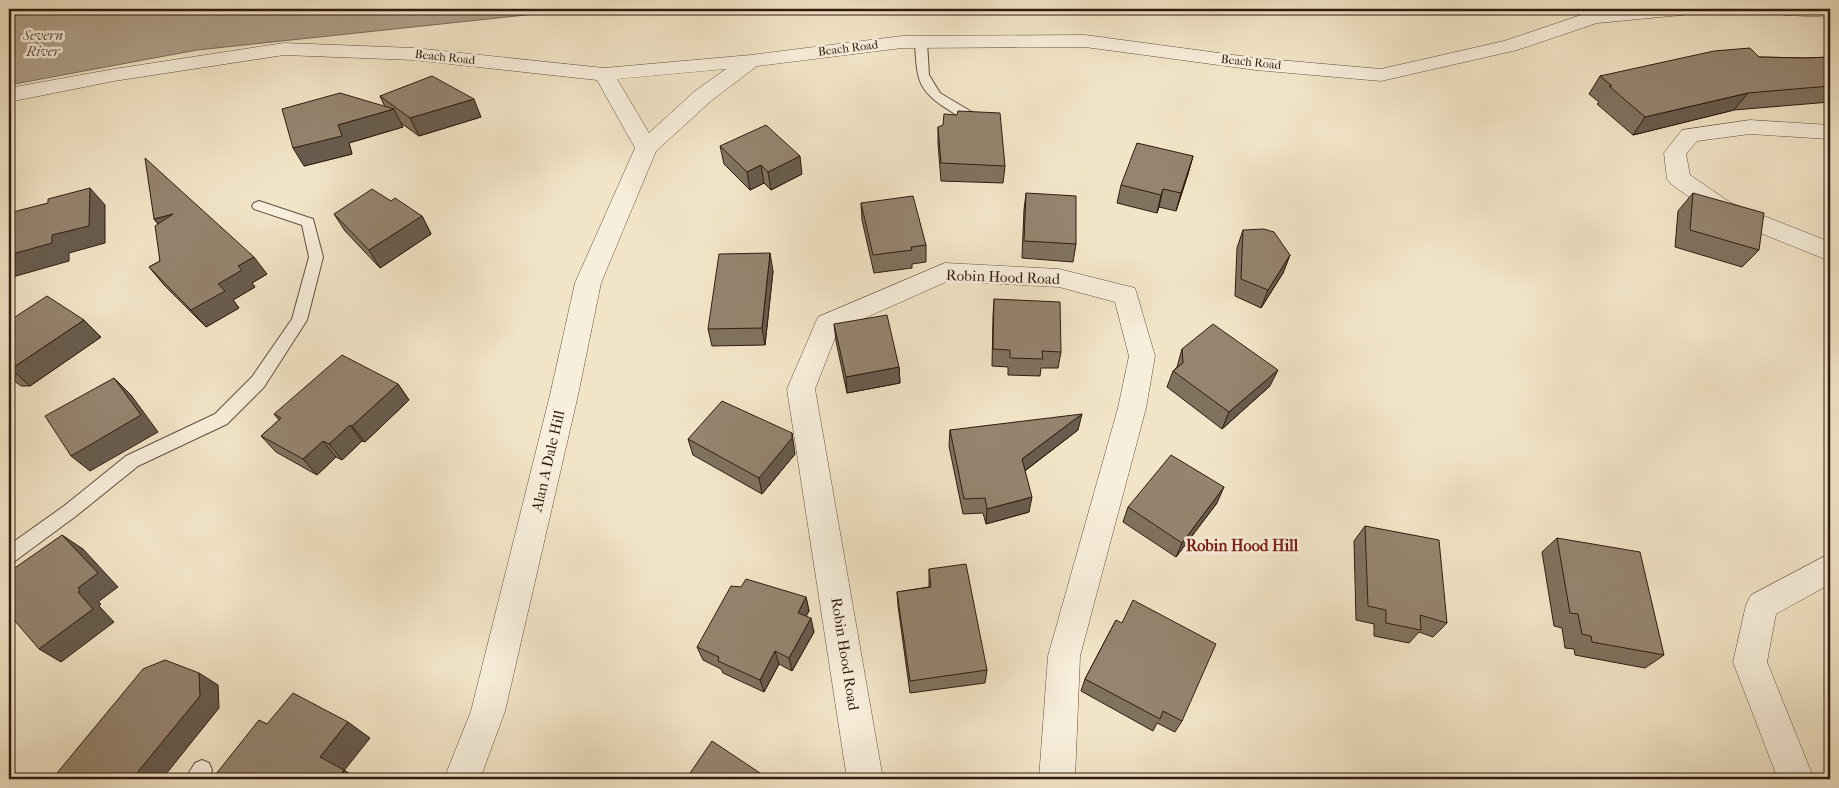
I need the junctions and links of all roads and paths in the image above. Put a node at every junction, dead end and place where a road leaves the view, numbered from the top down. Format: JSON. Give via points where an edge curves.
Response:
{"nodes":[{"id":1,"x":1682,"y":9,"type":"edge"},
{"id":2,"x":1784,"y":9,"type":"edge"},
{"id":3,"x":1830,"y":10,"type":"edge"},
{"id":4,"x":1602,"y":13,"type":"edge"},
{"id":5,"x":921,"y":42,"type":"junction"},
{"id":6,"x":751,"y":61,"type":"junction"},
{"id":7,"x":604,"y":74,"type":"junction"},
{"id":8,"x":9,"y":95,"type":"edge"},
{"id":9,"x":975,"y":120,"type":"edge"},
{"id":10,"x":1830,"y":132,"type":"edge"},
{"id":11,"x":646,"y":148,"type":"junction"},
{"id":12,"x":259,"y":206,"type":"dead end"},
{"id":13,"x":1830,"y":252,"type":"edge"},
{"id":14,"x":9,"y":555,"type":"edge"},
{"id":15,"x":1830,"y":570,"type":"edge"},
{"id":16,"x":462,"y":779,"type":"edge"},
{"id":17,"x":865,"y":779,"type":"edge"},
{"id":18,"x":1058,"y":779,"type":"edge"},
{"id":19,"x":1796,"y":779,"type":"edge"}],
"edges":[{"from":1,"to":4,"type":"street","name":"Beach Road"},
{"from":2,"to":3,"type":"street"},
{"from":4,"to":5,"type":"street","name":"Beach Road","via":[[1510,46],[1381,75],[1256,64],[1085,41]]},
{"from":5,"to":6,"type":"street","name":"Beach Road"},
{"from":5,"to":9,"type":"lane","via":[[923,75],[936,96]]},
{"from":6,"to":7,"type":"street","name":"Beach Road"},
{"from":6,"to":11,"type":"street","name":"Alan A Dale Hill","via":[[703,96]]},
{"from":7,"to":8,"type":"street","name":"Beach Road","via":[[414,54],[284,49]]},
{"from":7,"to":11,"type":"street"},
{"from":10,"to":13,"type":"street","via":[[1750,127],[1690,135],[1675,153],[1679,179],[1723,209]]},
{"from":11,"to":16,"type":"street","name":"Alan A Dale Hill","via":[[588,283],[488,710]]},
{"from":12,"to":14,"type":"lane","via":[[308,222],[316,257],[299,320],[258,382],[221,419],[132,461],[70,512]]},
{"from":15,"to":19,"type":"street","via":[[1762,605],[1750,662]]},
{"from":17,"to":18,"type":"street","name":"Robin Hood Road","via":[[801,389],[827,324],[944,272],[1059,278],[1126,295],[1142,356],[1124,436],[1064,656]]}]}
